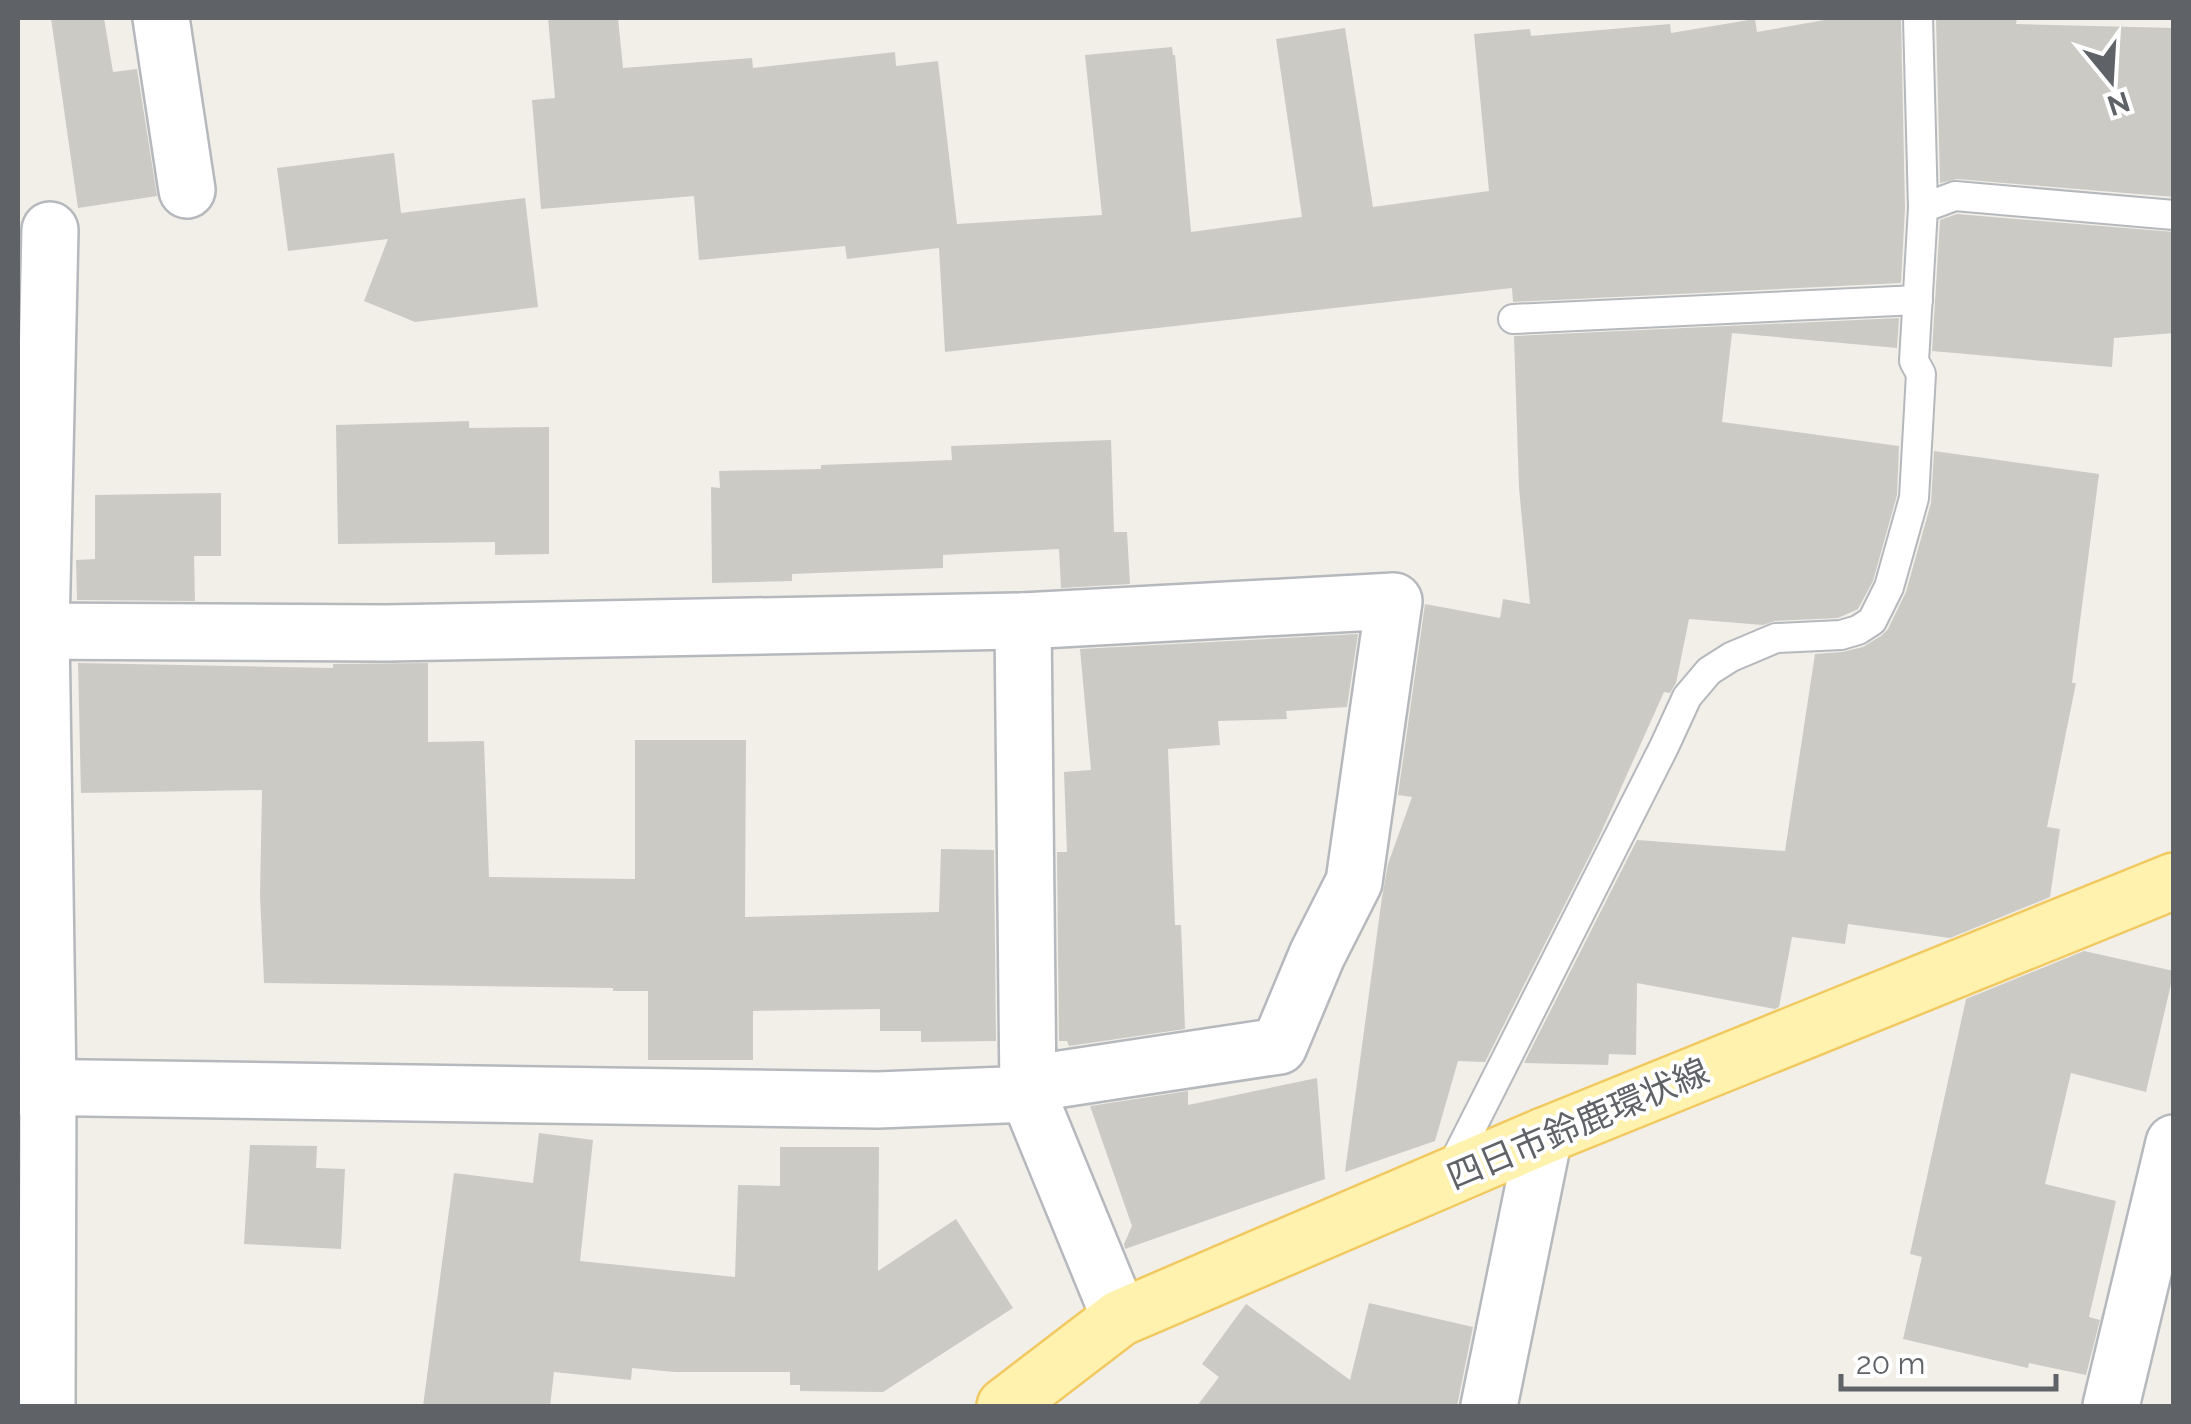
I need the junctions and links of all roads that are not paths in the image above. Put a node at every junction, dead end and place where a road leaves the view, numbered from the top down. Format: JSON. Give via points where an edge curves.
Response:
{"nodes":[{"id":1,"x":161,"y":18,"type":"edge"},
{"id":2,"x":1918,"y":18,"type":"edge"},
{"id":3,"x":187,"y":190,"type":"dead end"},
{"id":4,"x":1923,"y":208,"type":"junction"},
{"id":5,"x":2174,"y":215,"type":"edge"},
{"id":6,"x":50,"y":230,"type":"dead end"},
{"id":7,"x":1918,"y":300,"type":"junction"},
{"id":8,"x":1513,"y":319,"type":"dead end"},
{"id":9,"x":1023,"y":621,"type":"junction"},
{"id":10,"x":30,"y":631,"type":"edge"},
{"id":11,"x":2174,"y":881,"type":"edge"},
{"id":12,"x":33,"y":1087,"type":"edge"},
{"id":13,"x":1028,"y":1089,"type":"junction"},
{"id":14,"x":1544,"y":1136,"type":"junction"},
{"id":15,"x":2174,"y":1143,"type":"edge"},
{"id":16,"x":1444,"y":1180,"type":"junction"},
{"id":17,"x":1120,"y":1318,"type":"junction"},
{"id":18,"x":47,"y":1406,"type":"edge"},
{"id":19,"x":1004,"y":1406,"type":"edge"},
{"id":20,"x":1489,"y":1406,"type":"edge"},
{"id":21,"x":2111,"y":1406,"type":"edge"}],
"edges":[{"from":1,"to":3,"type":"street"},
{"from":2,"to":4,"type":"lane"},
{"from":4,"to":5,"type":"lane","via":[[1955,196]]},
{"from":4,"to":7,"type":"lane"},
{"from":6,"to":10,"type":"street"},
{"from":7,"to":8,"type":"lane"},
{"from":7,"to":16,"type":"lane","via":[[1914,498],[1872,621],[1841,635],[1776,638],[1731,656],[1688,697]]},
{"from":9,"to":10,"type":"street","via":[[386,633]]},
{"from":9,"to":13,"type":"street"},
{"from":9,"to":13,"type":"street","via":[[1394,601],[1354,882],[1279,1046]]},
{"from":10,"to":12,"type":"street"},
{"from":11,"to":14,"type":"main road","name":"四日市鈴鹿環状線"},
{"from":12,"to":13,"type":"street","via":[[878,1100]]},
{"from":12,"to":18,"type":"street"},
{"from":13,"to":17,"type":"street"},
{"from":14,"to":16,"type":"main road","name":"四日市鈴鹿環状線"},
{"from":14,"to":20,"type":"street"},
{"from":15,"to":21,"type":"street"},
{"from":16,"to":17,"type":"main road","name":"四日市鈴鹿環状線"},
{"from":17,"to":19,"type":"main road","name":"四日市鈴鹿環状線"}]}
